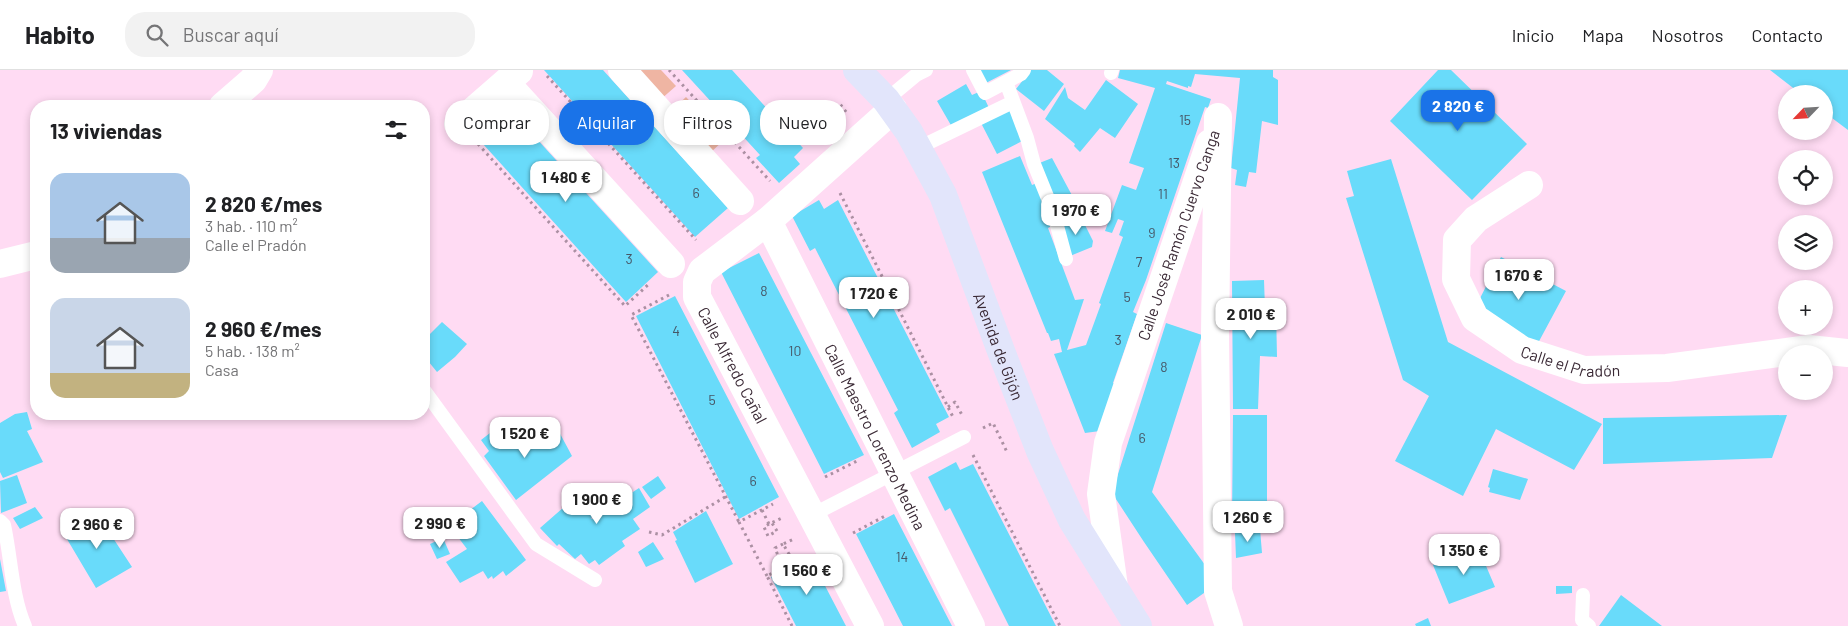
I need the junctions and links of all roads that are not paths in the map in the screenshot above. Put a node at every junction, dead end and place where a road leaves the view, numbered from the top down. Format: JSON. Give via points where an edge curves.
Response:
{"nodes":[{"id":1,"x":259,"y":70,"type":"edge"},
{"id":2,"x":622,"y":70,"type":"edge"},
{"id":3,"x":857,"y":70,"type":"edge"},
{"id":4,"x":926,"y":70,"type":"edge"},
{"id":5,"x":973,"y":70,"type":"edge"},
{"id":6,"x":1024,"y":70,"type":"edge"},
{"id":7,"x":513,"y":76,"type":"edge"},
{"id":8,"x":1006,"y":82,"type":"junction"},
{"id":9,"x":230,"y":100,"type":"edge"},
{"id":10,"x":493,"y":100,"type":"edge"},
{"id":11,"x":1013,"y":102,"type":"junction"},
{"id":12,"x":890,"y":104,"type":"junction"},
{"id":13,"x":918,"y":148,"type":"junction"},
{"id":14,"x":1529,"y":185,"type":"dead end"},
{"id":15,"x":740,"y":201,"type":"dead end"},
{"id":16,"x":768,"y":221,"type":"junction"},
{"id":17,"x":30,"y":256,"type":"edge"},
{"id":18,"x":1066,"y":259,"type":"dead end"},
{"id":19,"x":0,"y":264,"type":"edge"},
{"id":20,"x":671,"y":264,"type":"road end"},
{"id":21,"x":1848,"y":353,"type":"edge"},
{"id":22,"x":430,"y":398,"type":"edge"},
{"id":23,"x":964,"y":437,"type":"road end"},
{"id":24,"x":888,"y":460,"type":"junction"},
{"id":25,"x":812,"y":515,"type":"junction"},
{"id":26,"x":0,"y":521,"type":"edge"},
{"id":27,"x":595,"y":580,"type":"dead end"},
{"id":28,"x":1114,"y":587,"type":"junction"},
{"id":29,"x":1583,"y":595,"type":"dead end"},
{"id":30,"x":26,"y":626,"type":"edge"},
{"id":31,"x":870,"y":626,"type":"edge"},
{"id":32,"x":971,"y":626,"type":"edge"},
{"id":33,"x":1138,"y":626,"type":"edge"},
{"id":34,"x":1229,"y":626,"type":"edge"},
{"id":35,"x":1589,"y":626,"type":"edge"}],
"edges":[{"from":1,"to":9,"type":"street"},
{"from":2,"to":15,"type":"street"},
{"from":3,"to":12,"type":"street","name":"Avenida de Gijón"},
{"from":4,"to":12,"type":"lane","via":[[916,76]]},
{"from":5,"to":8,"type":"lane","via":[[985,92]]},
{"from":6,"to":8,"type":"lane"},
{"from":7,"to":10,"type":"street"},
{"from":7,"to":20,"type":"street"},
{"from":8,"to":11,"type":"lane"},
{"from":11,"to":13,"type":"lane"},
{"from":11,"to":18,"type":"lane","via":[[1053,211]]},
{"from":12,"to":13,"type":"street","name":"Avenida de Gijón"},
{"from":12,"to":16,"type":"street"},
{"from":13,"to":28,"type":"street","name":"Avenida de Gijón","via":[[943,195],[1040,451],[1072,520]]},
{"from":14,"to":21,"type":"street","name":"Calle el Pradón","via":[[1476,219],[1457,240],[1456,280],[1475,318],[1522,350],[1584,370],[1667,368],[1809,349]]},
{"from":16,"to":24,"type":"street","name":"Calle Maestro Lorenzo Medina"},
{"from":16,"to":25,"type":"street","name":"Calle Alfredo Cañal","via":[[702,271],[697,289]]},
{"from":17,"to":19,"type":"street"},
{"from":22,"to":27,"type":"lane","via":[[536,544]]},
{"from":23,"to":24,"type":"lane"},
{"from":24,"to":25,"type":"lane"},
{"from":24,"to":32,"type":"street","name":"Calle Maestro Lorenzo Medina"},
{"from":25,"to":31,"type":"street","name":"Calle Alfredo Cañal"},
{"from":26,"to":30,"type":"lane","via":[[4,525],[15,589]]},
{"from":28,"to":33,"type":"street","name":"Avenida de Gijón"},
{"from":28,"to":34,"type":"street","name":"Calle José Ramón Cuervo Canga","via":[[1101,494],[1108,443],[1218,117],[1215,334],[1218,591]]},
{"from":29,"to":35,"type":"lane","via":[[1582,620]]}]}
